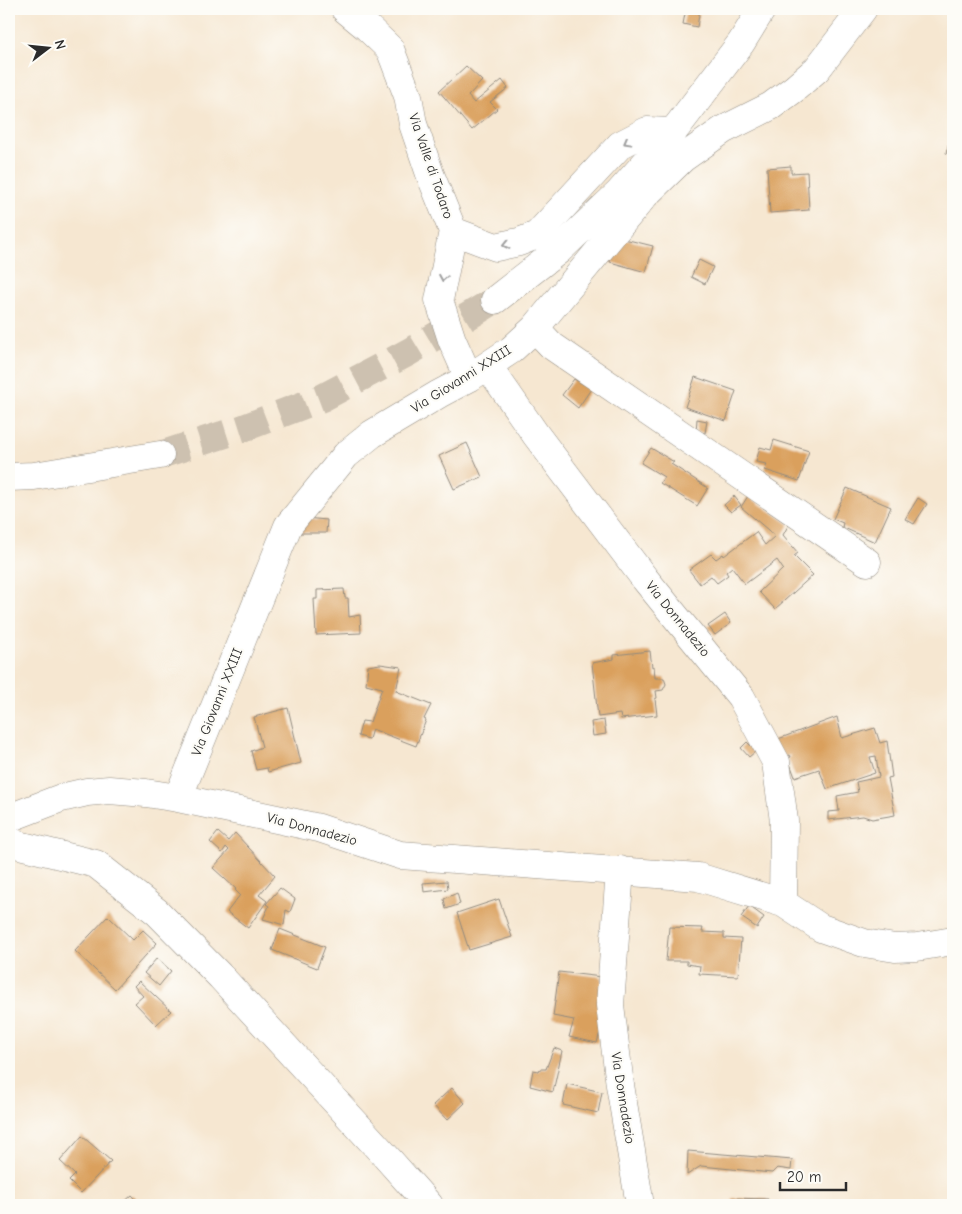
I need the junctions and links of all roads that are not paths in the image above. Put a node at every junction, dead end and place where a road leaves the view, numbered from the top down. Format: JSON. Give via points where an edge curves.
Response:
{"nodes":[{"id":1,"x":345,"y":9,"type":"edge"},
{"id":2,"x":762,"y":9,"type":"edge"},
{"id":3,"x":863,"y":9,"type":"edge"},
{"id":4,"x":673,"y":132,"type":"junction"},
{"id":5,"x":454,"y":231,"type":"junction"},
{"id":6,"x":496,"y":300,"type":"tunnel mouth"},
{"id":7,"x":535,"y":328,"type":"junction"},
{"id":8,"x":478,"y":372,"type":"junction"},
{"id":9,"x":160,"y":455,"type":"tunnel mouth"},
{"id":10,"x":9,"y":478,"type":"edge"},
{"id":11,"x":867,"y":562,"type":"dead end"},
{"id":12,"x":178,"y":798,"type":"junction"},
{"id":13,"x":9,"y":818,"type":"edge"},
{"id":14,"x":9,"y":840,"type":"edge"},
{"id":15,"x":620,"y":870,"type":"junction"},
{"id":16,"x":783,"y":903,"type":"junction"},
{"id":17,"x":953,"y":941,"type":"edge"},
{"id":18,"x":429,"y":1205,"type":"edge"},
{"id":19,"x":640,"y":1205,"type":"edge"}],
"edges":[{"from":1,"to":5,"type":"street","name":"Via Valle di Todaro","via":[[390,49],[408,96],[413,124],[430,174]]},
{"from":2,"to":4,"type":"street","via":[[741,43]]},
{"from":3,"to":7,"type":"street","name":"Via Giovanni XXIII","via":[[817,69],[794,89],[771,106],[723,130],[683,158],[645,195]]},
{"from":4,"to":5,"type":"street","name":"Via Valle di Todaro","one_way":true,"via":[[647,131],[620,145],[537,235],[496,247]]},
{"from":4,"to":6,"type":"street","via":[[618,194],[559,250]]},
{"from":5,"to":8,"type":"street","name":"Via Donnadezio","one_way":true,"via":[[439,300],[452,340]]},
{"from":7,"to":8,"type":"street","name":"Via Giovanni XXIII","via":[[511,350]]},
{"from":7,"to":11,"type":"street","via":[[552,346]]},
{"from":8,"to":12,"type":"street","name":"Via Giovanni XXIII","via":[[372,434],[346,455],[288,526]]},
{"from":8,"to":16,"type":"street","name":"Via Donnadezio","via":[[536,435],[645,579],[741,697],[776,762],[784,821]]},
{"from":9,"to":10,"type":"street"},
{"from":12,"to":13,"type":"street","name":"Via Donnadezio","via":[[109,790],[87,792],[61,798]]},
{"from":12,"to":15,"type":"street","name":"Via Donnadezio","via":[[319,828],[400,855]]},
{"from":14,"to":18,"type":"street","via":[[96,864],[157,912]]},
{"from":15,"to":16,"type":"street","name":"Via Donnadezio","via":[[698,877]]},
{"from":15,"to":19,"type":"street","name":"Via Donnadezio","via":[[610,1005]]},
{"from":16,"to":17,"type":"street","name":"Via Donnadezio","via":[[821,928],[864,943],[895,948]]}]}
